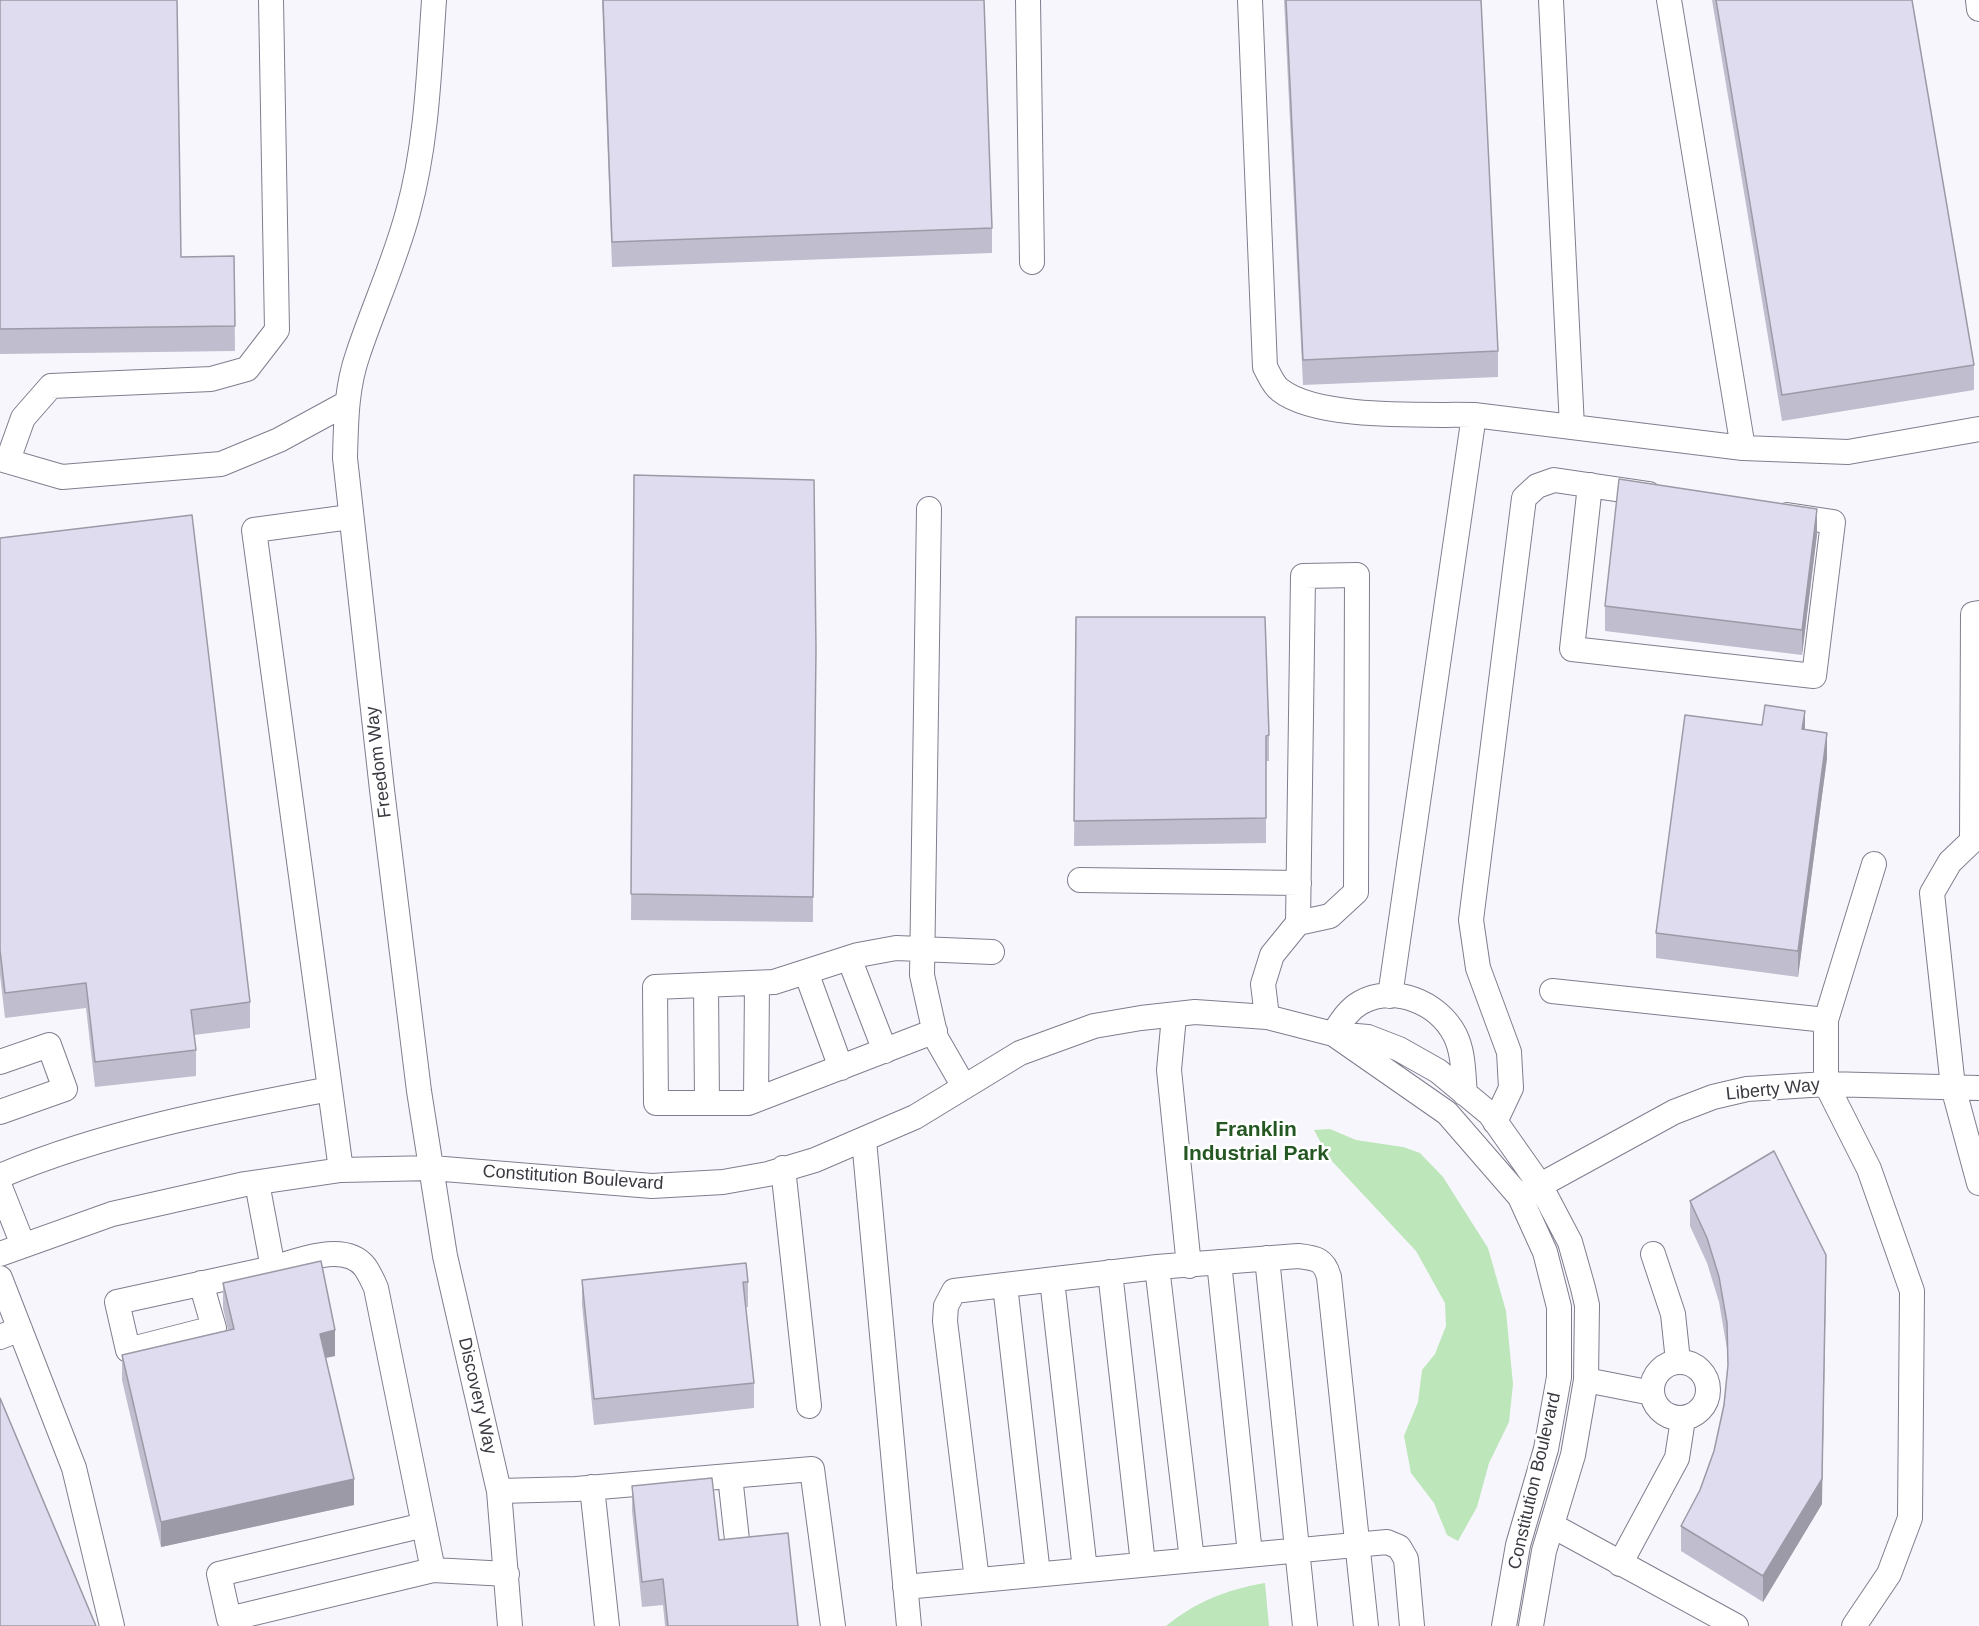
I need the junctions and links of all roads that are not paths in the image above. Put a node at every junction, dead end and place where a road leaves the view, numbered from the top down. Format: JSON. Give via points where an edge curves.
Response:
{"nodes":[{"id":1,"x":271,"y":0,"type":"edge"},
{"id":2,"x":434,"y":0,"type":"edge"},
{"id":3,"x":1028,"y":0,"type":"edge"},
{"id":4,"x":1250,"y":0,"type":"edge"},
{"id":5,"x":1551,"y":0,"type":"edge"},
{"id":6,"x":1670,"y":0,"type":"edge"},
{"id":7,"x":1978,"y":0,"type":"edge"},
{"id":8,"x":1979,"y":9,"type":"edge"},
{"id":9,"x":1032,"y":262,"type":"dead end"},
{"id":10,"x":346,"y":403,"type":"junction"},
{"id":11,"x":1474,"y":415,"type":"junction"},
{"id":12,"x":1572,"y":427,"type":"junction"},
{"id":13,"x":1979,"y":429,"type":"edge"},
{"id":14,"x":1743,"y":448,"type":"junction"},
{"id":15,"x":4,"y":459,"type":"edge"},
{"id":16,"x":1590,"y":485,"type":"junction"},
{"id":17,"x":1672,"y":498,"type":"edge"},
{"id":18,"x":929,"y":509,"type":"dead end"},
{"id":19,"x":1764,"y":512,"type":"edge"},
{"id":20,"x":350,"y":517,"type":"junction"},
{"id":21,"x":1979,"y":613,"type":"edge"},
{"id":22,"x":1976,"y":850,"type":"edge"},
{"id":23,"x":1874,"y":864,"type":"dead end"},
{"id":24,"x":1080,"y":880,"type":"dead end"},
{"id":25,"x":1299,"y":883,"type":"junction"},
{"id":26,"x":1298,"y":923,"type":"junction"},
{"id":27,"x":923,"y":948,"type":"junction"},
{"id":28,"x":992,"y":952,"type":"dead end"},
{"id":29,"x":849,"y":958,"type":"junction"},
{"id":30,"x":806,"y":972,"type":"junction"},
{"id":31,"x":757,"y":983,"type":"junction"},
{"id":32,"x":706,"y":985,"type":"junction"},
{"id":33,"x":1552,"y":991,"type":"dead end"},
{"id":34,"x":1390,"y":996,"type":"junction"},
{"id":35,"x":1174,"y":1016,"type":"junction"},
{"id":36,"x":1267,"y":1017,"type":"junction"},
{"id":37,"x":1826,"y":1020,"type":"junction"},
{"id":38,"x":935,"y":1031,"type":"junction"},
{"id":39,"x":1333,"y":1034,"type":"junction"},
{"id":40,"x":885,"y":1051,"type":"junction"},
{"id":41,"x":0,"y":1062,"type":"edge"},
{"id":42,"x":840,"y":1068,"type":"junction"},
{"id":43,"x":1826,"y":1084,"type":"junction"},
{"id":44,"x":963,"y":1085,"type":"junction"},
{"id":45,"x":1953,"y":1087,"type":"junction"},
{"id":46,"x":1979,"y":1088,"type":"edge"},
{"id":47,"x":330,"y":1089,"type":"junction"},
{"id":48,"x":1465,"y":1094,"type":"junction"},
{"id":49,"x":756,"y":1100,"type":"junction"},
{"id":50,"x":707,"y":1103,"type":"junction"},
{"id":51,"x":0,"y":1112,"type":"edge"},
{"id":52,"x":1496,"y":1122,"type":"junction"},
{"id":53,"x":864,"y":1140,"type":"junction"},
{"id":54,"x":783,"y":1167,"type":"junction"},
{"id":55,"x":432,"y":1168,"type":"junction"},
{"id":56,"x":341,"y":1170,"type":"junction"},
{"id":57,"x":0,"y":1176,"type":"edge"},
{"id":58,"x":1979,"y":1183,"type":"edge"},
{"id":59,"x":258,"y":1184,"type":"junction"},
{"id":60,"x":0,"y":1187,"type":"edge"},
{"id":61,"x":1530,"y":1191,"type":"junction"},
{"id":62,"x":23,"y":1245,"type":"junction"},
{"id":63,"x":0,"y":1254,"type":"edge"},
{"id":64,"x":1653,"y":1254,"type":"dead end"},
{"id":65,"x":1267,"y":1258,"type":"junction"},
{"id":66,"x":1219,"y":1262,"type":"junction"},
{"id":67,"x":1189,"y":1266,"type":"junction"},
{"id":68,"x":1157,"y":1267,"type":"junction"},
{"id":69,"x":273,"y":1268,"type":"junction"},
{"id":70,"x":1110,"y":1272,"type":"junction"},
{"id":71,"x":0,"y":1278,"type":"edge"},
{"id":72,"x":1052,"y":1280,"type":"junction"},
{"id":73,"x":201,"y":1284,"type":"dead end"},
{"id":74,"x":1005,"y":1285,"type":"junction"},
{"id":75,"x":10,"y":1333,"type":"edge"},
{"id":76,"x":1678,"y":1361,"type":"junction"},
{"id":77,"x":1586,"y":1380,"type":"junction"},
{"id":78,"x":1652,"y":1393,"type":"junction"},
{"id":79,"x":809,"y":1406,"type":"dead end"},
{"id":80,"x":1683,"y":1419,"type":"junction"},
{"id":81,"x":729,"y":1476,"type":"junction"},
{"id":82,"x":592,"y":1487,"type":"junction"},
{"id":83,"x":498,"y":1491,"type":"junction"},
{"id":84,"x":424,"y":1525,"type":"junction"},
{"id":85,"x":1553,"y":1526,"type":"junction"},
{"id":86,"x":1358,"y":1544,"type":"junction"},
{"id":87,"x":738,"y":1549,"type":"edge"},
{"id":88,"x":1298,"y":1550,"type":"junction"},
{"id":89,"x":1250,"y":1554,"type":"junction"},
{"id":90,"x":1192,"y":1560,"type":"junction"},
{"id":91,"x":1143,"y":1564,"type":"junction"},
{"id":92,"x":1620,"y":1564,"type":"junction"},
{"id":93,"x":433,"y":1570,"type":"junction"},
{"id":94,"x":1085,"y":1570,"type":"junction"},
{"id":95,"x":507,"y":1574,"type":"junction"},
{"id":96,"x":1038,"y":1574,"type":"junction"},
{"id":97,"x":977,"y":1580,"type":"junction"},
{"id":98,"x":905,"y":1587,"type":"junction"},
{"id":99,"x":112,"y":1626,"type":"edge"},
{"id":100,"x":510,"y":1626,"type":"edge"},
{"id":101,"x":607,"y":1626,"type":"edge"},
{"id":102,"x":832,"y":1626,"type":"edge"},
{"id":103,"x":909,"y":1626,"type":"edge"},
{"id":104,"x":1305,"y":1626,"type":"edge"},
{"id":105,"x":1366,"y":1626,"type":"edge"},
{"id":106,"x":1412,"y":1626,"type":"edge"},
{"id":107,"x":1504,"y":1626,"type":"edge"},
{"id":108,"x":1531,"y":1626,"type":"edge"},
{"id":109,"x":1736,"y":1626,"type":"edge"},
{"id":110,"x":1854,"y":1626,"type":"edge"}],
"edges":[{"from":1,"to":15,"type":"street","via":[[277,330],[247,369],[211,380],[51,386],[23,418]]},
{"from":2,"to":10,"type":"street","name":"Freedom Way","via":[[424,143],[388,278],[357,356]]},
{"from":3,"to":9,"type":"street"},
{"from":4,"to":11,"type":"street","via":[[1265,367],[1278,390],[1308,405],[1369,412]]},
{"from":5,"to":12,"type":"street"},
{"from":6,"to":14,"type":"street"},
{"from":7,"to":8,"type":"street"},
{"from":10,"to":15,"type":"street","via":[[279,440],[221,464],[62,477]]},
{"from":10,"to":20,"type":"street","name":"Freedom Way"},
{"from":11,"to":12,"type":"street"},
{"from":11,"to":34,"type":"street"},
{"from":12,"to":14,"type":"street"},
{"from":13,"to":14,"type":"street","via":[[1848,452]]},
{"from":16,"to":17,"type":"street"},
{"from":16,"to":19,"type":"street","via":[[1572,649],[1814,676],[1833,522]]},
{"from":16,"to":52,"type":"street","via":[[1554,480],[1537,486],[1524,498],[1472,920],[1478,968],[1509,1052],[1511,1088]]},
{"from":18,"to":27,"type":"street"},
{"from":20,"to":47,"type":"street","via":[[254,530]]},
{"from":20,"to":55,"type":"street","name":"Freedom Way","via":[[419,1091]]},
{"from":21,"to":22,"type":"street","via":[[1973,614]]},
{"from":22,"to":45,"type":"street","via":[[1950,862],[1932,893]]},
{"from":23,"to":37,"type":"street"},
{"from":24,"to":25,"type":"street"},
{"from":25,"to":26,"type":"street"},
{"from":25,"to":26,"type":"street","via":[[1304,576],[1357,575],[1356,892],[1330,916]]},
{"from":26,"to":36,"type":"street","via":[[1272,955],[1263,984]]},
{"from":27,"to":28,"type":"street"},
{"from":27,"to":29,"type":"street","via":[[896,948]]},
{"from":27,"to":38,"type":"street","via":[[922,975]]},
{"from":29,"to":30,"type":"street"},
{"from":29,"to":40,"type":"street"},
{"from":30,"to":31,"type":"street"},
{"from":30,"to":42,"type":"street"},
{"from":31,"to":32,"type":"street"},
{"from":31,"to":49,"type":"street"},
{"from":32,"to":50,"type":"street"},
{"from":32,"to":50,"type":"street","via":[[655,987],[656,1103]]},
{"from":33,"to":37,"type":"street"},
{"from":34,"to":39,"type":"street","via":[[1374,997],[1359,1004]]},
{"from":34,"to":48,"type":"street","via":[[1420,1000],[1447,1022],[1459,1045]]},
{"from":35,"to":36,"type":"street","name":"Constitution Boulevard","via":[[1195,1012]]},
{"from":35,"to":44,"type":"street","name":"Constitution Boulevard","via":[[1094,1026],[1020,1053],[976,1082]]},
{"from":35,"to":67,"type":"street","via":[[1170,1070]]},
{"from":36,"to":39,"type":"street","name":"Constitution Boulevard"},
{"from":37,"to":43,"type":"street"},
{"from":38,"to":40,"type":"street"},
{"from":38,"to":44,"type":"street"},
{"from":39,"to":48,"type":"street","name":"Constitution Boulevard","via":[[1368,1037],[1399,1049],[1438,1071]]},
{"from":39,"to":61,"type":"street","name":"Constitution Boulevard","via":[[1447,1113]]},
{"from":40,"to":42,"type":"street"},
{"from":41,"to":51,"type":"street","via":[[49,1045],[65,1089]]},
{"from":42,"to":49,"type":"street"},
{"from":43,"to":45,"type":"street","name":"Liberty Way"},
{"from":43,"to":61,"type":"street","name":"Liberty Way","via":[[1747,1089],[1713,1097],[1674,1112]]},
{"from":43,"to":110,"type":"street","via":[[1869,1169],[1912,1291],[1910,1518],[1889,1574]]},
{"from":44,"to":53,"type":"street","name":"Constitution Boulevard","via":[[915,1117]]},
{"from":45,"to":46,"type":"street","name":"Liberty Way"},
{"from":45,"to":58,"type":"street"},
{"from":47,"to":56,"type":"street"},
{"from":47,"to":57,"type":"street","via":[[213,1111],[43,1158]]},
{"from":48,"to":52,"type":"street","name":"Constitution Boulevard"},
{"from":49,"to":50,"type":"street"},
{"from":52,"to":61,"type":"street","name":"Constitution Boulevard"},
{"from":53,"to":54,"type":"street","name":"Constitution Boulevard","via":[[815,1160]]},
{"from":53,"to":98,"type":"street"},
{"from":54,"to":55,"type":"street","name":"Constitution Boulevard","via":[[768,1174],[723,1182],[652,1186]]},
{"from":54,"to":79,"type":"street"},
{"from":55,"to":56,"type":"street","name":"Constitution Boulevard"},
{"from":55,"to":83,"type":"street","name":"Discovery Way","via":[[445,1256]]},
{"from":56,"to":59,"type":"street","name":"Constitution Boulevard"},
{"from":59,"to":62,"type":"street","name":"Constitution Boulevard","via":[[112,1214]]},
{"from":59,"to":69,"type":"street"},
{"from":60,"to":62,"type":"street"},
{"from":61,"to":77,"type":"street","name":"Constitution Boulevard","via":[[1570,1242],[1587,1305]]},
{"from":61,"to":107,"type":"street","name":"Constitution Boulevard","via":[[1557,1294],[1559,1377],[1546,1449],[1518,1545]]},
{"from":62,"to":63,"type":"street","name":"Constitution Boulevard"},
{"from":64,"to":76,"type":"street","via":[[1673,1314]]},
{"from":65,"to":66,"type":"street"},
{"from":65,"to":86,"type":"street","via":[[1298,1256],[1325,1264]]},
{"from":65,"to":88,"type":"street"},
{"from":66,"to":67,"type":"street"},
{"from":66,"to":89,"type":"street"},
{"from":67,"to":68,"type":"street"},
{"from":68,"to":70,"type":"street"},
{"from":68,"to":90,"type":"street"},
{"from":69,"to":73,"type":"street"},
{"from":69,"to":84,"type":"street","via":[[314,1256],[343,1255],[363,1265],[376,1288]]},
{"from":70,"to":72,"type":"street"},
{"from":70,"to":91,"type":"street"},
{"from":71,"to":75,"type":"street"},
{"from":72,"to":74,"type":"street"},
{"from":72,"to":94,"type":"street"},
{"from":74,"to":96,"type":"street"},
{"from":74,"to":97,"type":"street","via":[[954,1291],[945,1313]]},
{"from":75,"to":99,"type":"street","via":[[74,1468]]},
{"from":76,"to":78,"type":"street","via":[[1656,1375]]},
{"from":76,"to":80,"type":"street","via":[[1702,1371],[1709,1387],[1705,1405]]},
{"from":77,"to":78,"type":"street"},
{"from":77,"to":85,"type":"street","name":"Constitution Boulevard","via":[[1573,1455]]},
{"from":78,"to":80,"type":"street","via":[[1659,1409]]},
{"from":80,"to":92,"type":"street","via":[[1677,1458]]},
{"from":81,"to":82,"type":"street"},
{"from":81,"to":87,"type":"street"},
{"from":81,"to":102,"type":"street","via":[[812,1469]]},
{"from":82,"to":83,"type":"street"},
{"from":82,"to":101,"type":"street"},
{"from":83,"to":95,"type":"street","name":"Discovery Way"},
{"from":84,"to":93,"type":"street"},
{"from":84,"to":93,"type":"street","via":[[219,1574],[229,1619]]},
{"from":85,"to":92,"type":"street"},
{"from":85,"to":108,"type":"street","name":"Constitution Boulevard","via":[[1544,1551]]},
{"from":86,"to":88,"type":"street"},
{"from":86,"to":105,"type":"street"},
{"from":86,"to":106,"type":"street","via":[[1387,1542],[1399,1547],[1406,1559]]},
{"from":88,"to":89,"type":"street"},
{"from":88,"to":104,"type":"street"},
{"from":89,"to":90,"type":"street"},
{"from":90,"to":91,"type":"street"},
{"from":91,"to":94,"type":"street"},
{"from":92,"to":109,"type":"street"},
{"from":93,"to":95,"type":"street"},
{"from":94,"to":96,"type":"street"},
{"from":95,"to":100,"type":"street","name":"Discovery Way"},
{"from":96,"to":97,"type":"street"},
{"from":97,"to":98,"type":"street"},
{"from":98,"to":103,"type":"street"}]}
